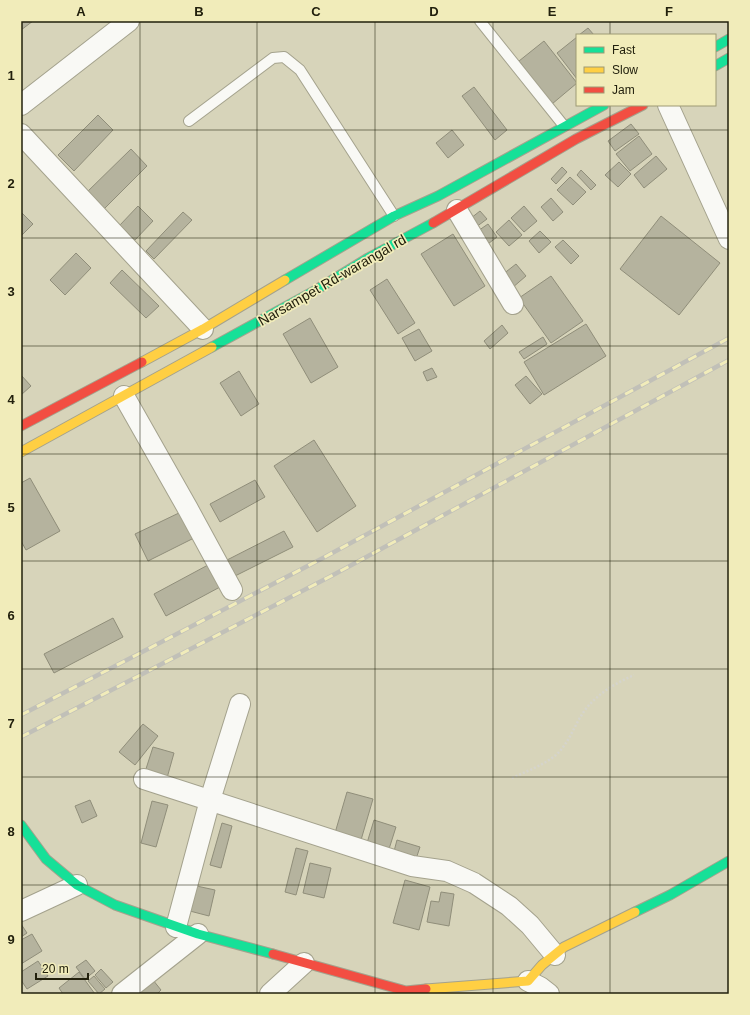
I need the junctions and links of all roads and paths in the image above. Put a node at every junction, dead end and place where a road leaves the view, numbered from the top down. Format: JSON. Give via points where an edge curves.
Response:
{"nodes":[{"id":1,"x":480,"y":21,"type":"edge"},
{"id":2,"x":118,"y":24,"type":"edge"},
{"id":3,"x":729,"y":39,"type":"edge"},
{"id":4,"x":716,"y":46,"type":"edge"},
{"id":5,"x":729,"y":58,"type":"edge"},
{"id":6,"x":716,"y":65,"type":"edge"},
{"id":7,"x":21,"y":105,"type":"edge"},
{"id":8,"x":602,"y":106,"type":"edge"},
{"id":9,"x":641,"y":106,"type":"edge"},
{"id":10,"x":668,"y":106,"type":"edge"},
{"id":11,"x":189,"y":121,"type":"dead end"},
{"id":12,"x":564,"y":126,"type":"junction"},
{"id":13,"x":21,"y":134,"type":"edge"},
{"id":14,"x":457,"y":210,"type":"junction"},
{"id":15,"x":394,"y":216,"type":"junction"},
{"id":16,"x":729,"y":239,"type":"edge"},
{"id":17,"x":513,"y":304,"type":"dead end"},
{"id":18,"x":203,"y":329,"type":"junction"},
{"id":19,"x":124,"y":396,"type":"junction"},
{"id":20,"x":21,"y":426,"type":"edge"},
{"id":21,"x":21,"y":452,"type":"edge"},
{"id":22,"x":232,"y":590,"type":"dead end"},
{"id":23,"x":634,"y":675,"type":"dead end"},
{"id":24,"x":240,"y":704,"type":"dead end"},
{"id":25,"x":512,"y":778,"type":"dead end"},
{"id":26,"x":144,"y":779,"type":"dead end"},
{"id":27,"x":210,"y":800,"type":"junction"},
{"id":28,"x":21,"y":825,"type":"edge"},
{"id":29,"x":729,"y":861,"type":"edge"},
{"id":30,"x":77,"y":885,"type":"junction"},
{"id":31,"x":21,"y":911,"type":"edge"},
{"id":32,"x":176,"y":927,"type":"junction"},
{"id":33,"x":198,"y":934,"type":"junction"},
{"id":34,"x":555,"y":954,"type":"junction"},
{"id":35,"x":304,"y":963,"type":"junction"},
{"id":36,"x":528,"y":981,"type":"junction"},
{"id":37,"x":401,"y":992,"type":"edge"},
{"id":38,"x":122,"y":994,"type":"edge"},
{"id":39,"x":270,"y":994,"type":"edge"},
{"id":40,"x":549,"y":994,"type":"edge"}],
"edges":[{"from":1,"to":12,"type":"lane"},
{"from":2,"to":7,"type":"street"},
{"from":3,"to":4,"type":"main road"},
{"from":5,"to":6,"type":"main road"},
{"from":8,"to":12,"type":"main road","name":"Narsampet Rd-warangal rd"},
{"from":9,"to":14,"type":"main road","name":"Narsampet Rd-warangal rd","via":[[576,139]]},
{"from":10,"to":16,"type":"street"},
{"from":11,"to":15,"type":"lane","via":[[273,58],[284,57],[300,70]]},
{"from":12,"to":15,"type":"main road","name":"Narsampet Rd-warangal rd","via":[[438,196]]},
{"from":13,"to":18,"type":"street"},
{"from":14,"to":17,"type":"street"},
{"from":14,"to":19,"type":"main road","name":"Narsampet Rd-warangal rd"},
{"from":15,"to":18,"type":"main road","name":"Narsampet Rd-warangal rd"},
{"from":18,"to":20,"type":"main road","name":"Narsampet Rd-warangal rd"},
{"from":19,"to":21,"type":"main road","name":"Narsampet Rd-warangal rd"},
{"from":19,"to":22,"type":"street"},
{"from":23,"to":25,"type":"path","via":[[608,688],[590,703],[557,754]]},
{"from":24,"to":27,"type":"street"},
{"from":26,"to":27,"type":"street"},
{"from":27,"to":32,"type":"street"},
{"from":27,"to":34,"type":"street","via":[[412,866],[447,871],[509,906],[530,925]]},
{"from":28,"to":30,"type":"main road","via":[[46,859]]},
{"from":29,"to":34,"type":"main road","via":[[670,895],[564,947]]},
{"from":30,"to":31,"type":"street"},
{"from":30,"to":32,"type":"main road","via":[[114,905]]},
{"from":32,"to":33,"type":"main road"},
{"from":33,"to":35,"type":"main road"},
{"from":33,"to":38,"type":"street"},
{"from":34,"to":36,"type":"main road"},
{"from":35,"to":37,"type":"main road"},
{"from":35,"to":39,"type":"street"},
{"from":36,"to":37,"type":"main road"},
{"from":36,"to":40,"type":"street"}]}
